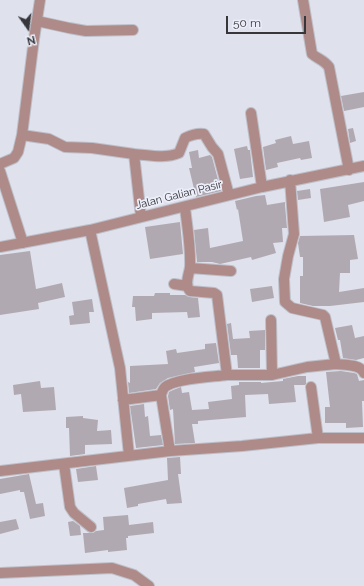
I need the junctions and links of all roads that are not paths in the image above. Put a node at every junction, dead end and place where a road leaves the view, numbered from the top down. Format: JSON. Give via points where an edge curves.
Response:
{"nodes":[{"id":1,"x":40,"y":0,"type":"edge"},
{"id":2,"x":303,"y":0,"type":"edge"},
{"id":3,"x":37,"y":20,"type":"junction"},
{"id":4,"x":133,"y":30,"type":"dead end"},
{"id":5,"x":251,"y":113,"type":"dead end"},
{"id":6,"x":22,"y":135,"type":"junction"},
{"id":7,"x":134,"y":154,"type":"junction"},
{"id":8,"x":0,"y":164,"type":"edge"},
{"id":9,"x":364,"y":166,"type":"edge"},
{"id":10,"x":349,"y":170,"type":"junction"},
{"id":11,"x":0,"y":171,"type":"edge"},
{"id":12,"x":290,"y":180,"type":"junction"},
{"id":13,"x":262,"y":187,"type":"junction"},
{"id":14,"x":229,"y":195,"type":"junction"},
{"id":15,"x":185,"y":207,"type":"junction"},
{"id":16,"x":141,"y":217,"type":"junction"},
{"id":17,"x":90,"y":230,"type":"junction"},
{"id":18,"x":23,"y":243,"type":"junction"},
{"id":19,"x":0,"y":247,"type":"edge"},
{"id":20,"x":190,"y":268,"type":"junction"},
{"id":21,"x":231,"y":271,"type":"dead end"},
{"id":22,"x":174,"y":284,"type":"dead end"},
{"id":23,"x":187,"y":286,"type":"junction"},
{"id":24,"x":271,"y":320,"type":"dead end"},
{"id":25,"x":336,"y":364,"type":"junction"},
{"id":26,"x":364,"y":372,"type":"edge"},
{"id":27,"x":227,"y":375,"type":"junction"},
{"id":28,"x":272,"y":375,"type":"junction"},
{"id":29,"x":311,"y":386,"type":"dead end"},
{"id":30,"x":161,"y":395,"type":"junction"},
{"id":31,"x":123,"y":400,"type":"junction"},
{"id":32,"x":318,"y":438,"type":"junction"},
{"id":33,"x":364,"y":438,"type":"edge"},
{"id":34,"x":170,"y":451,"type":"junction"},
{"id":35,"x":129,"y":455,"type":"junction"},
{"id":36,"x":64,"y":464,"type":"junction"},
{"id":37,"x":0,"y":471,"type":"edge"},
{"id":38,"x":91,"y":527,"type":"dead end"},
{"id":39,"x":0,"y":573,"type":"edge"},
{"id":40,"x":149,"y":586,"type":"edge"}],
"edges":[{"from":1,"to":3,"type":"street"},
{"from":2,"to":10,"type":"street","via":[[312,54],[329,67]]},
{"from":3,"to":4,"type":"street","via":[[86,30]]},
{"from":3,"to":6,"type":"street"},
{"from":5,"to":13,"type":"street"},
{"from":6,"to":7,"type":"street","via":[[49,139],[65,147]]},
{"from":6,"to":8,"type":"street","via":[[14,158]]},
{"from":7,"to":14,"type":"street","via":[[174,155],[179,153],[185,138],[204,134],[218,154]]},
{"from":7,"to":16,"type":"street"},
{"from":9,"to":10,"type":"street","name":"Jalan Galian Pasir"},
{"from":10,"to":12,"type":"street","name":"Jalan Galian Pasir"},
{"from":11,"to":18,"type":"street"},
{"from":12,"to":13,"type":"street","name":"Jalan Galian Pasir"},
{"from":12,"to":25,"type":"street","via":[[294,234],[284,279],[285,302],[292,308],[325,317]]},
{"from":13,"to":14,"type":"street","name":"Jalan Galian Pasir"},
{"from":14,"to":15,"type":"street","name":"Jalan Galian Pasir"},
{"from":15,"to":16,"type":"street","name":"Jalan Galian Pasir"},
{"from":15,"to":20,"type":"street"},
{"from":16,"to":17,"type":"street","name":"Jalan Galian Pasir"},
{"from":17,"to":18,"type":"street","name":"Jalan Galian Pasir"},
{"from":17,"to":31,"type":"street","via":[[116,347]]},
{"from":18,"to":19,"type":"street","name":"Jalan Galian Pasir"},
{"from":20,"to":21,"type":"street"},
{"from":20,"to":23,"type":"street"},
{"from":22,"to":23,"type":"street"},
{"from":23,"to":27,"type":"street","via":[[190,291],[217,295]]},
{"from":24,"to":28,"type":"street"},
{"from":25,"to":26,"type":"street","via":[[359,367]]},
{"from":25,"to":28,"type":"street"},
{"from":27,"to":28,"type":"street"},
{"from":27,"to":30,"type":"street","via":[[182,380],[166,386]]},
{"from":29,"to":32,"type":"street"},
{"from":30,"to":31,"type":"street"},
{"from":30,"to":34,"type":"street"},
{"from":31,"to":35,"type":"street"},
{"from":32,"to":33,"type":"street"},
{"from":32,"to":34,"type":"street"},
{"from":34,"to":35,"type":"street"},
{"from":35,"to":36,"type":"street"},
{"from":36,"to":37,"type":"street"},
{"from":36,"to":38,"type":"street","via":[[70,507],[74,514]]},
{"from":39,"to":40,"type":"street","via":[[112,568],[134,575]]}]}
